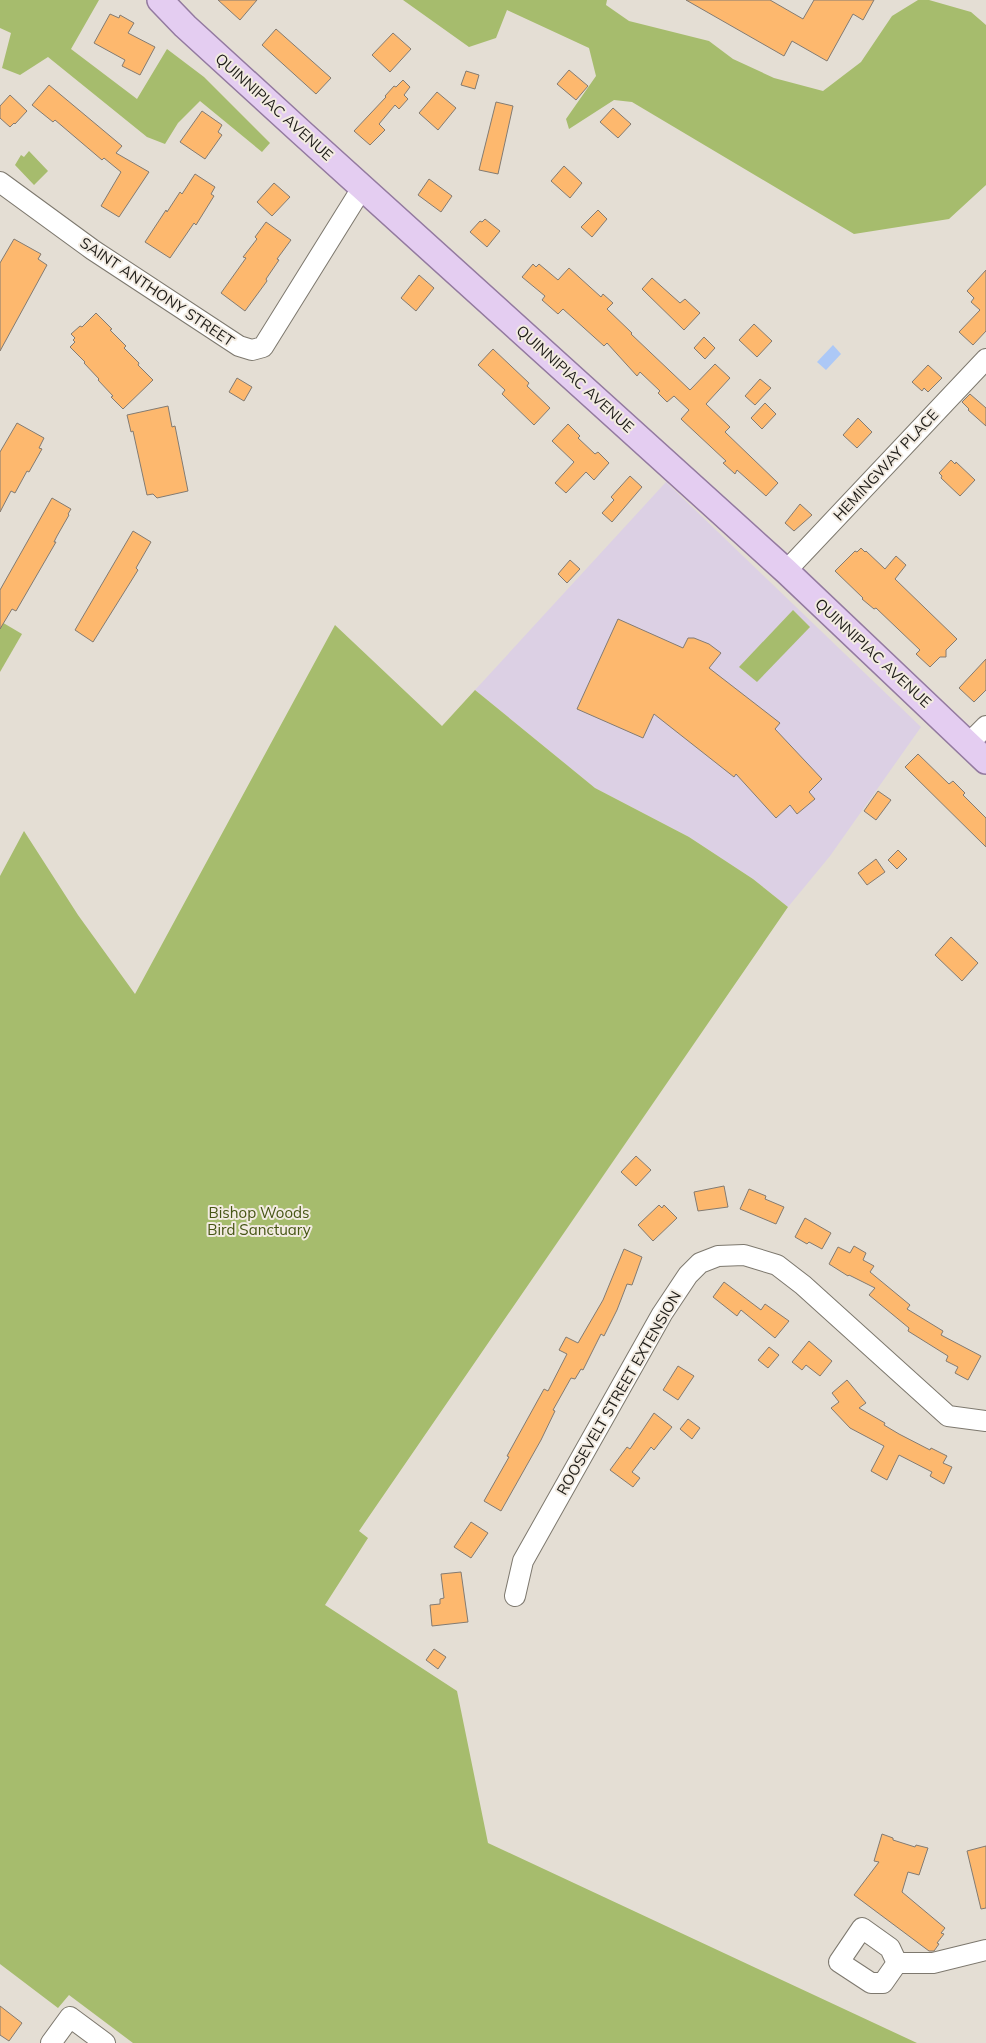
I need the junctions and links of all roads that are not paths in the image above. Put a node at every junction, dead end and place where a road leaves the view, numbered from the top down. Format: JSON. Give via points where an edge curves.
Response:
{"nodes":[{"id":1,"x":160,"y":0,"type":"edge"},
{"id":2,"x":0,"y":182,"type":"edge"},
{"id":3,"x":362,"y":188,"type":"junction"},
{"id":4,"x":986,"y":359,"type":"edge"},
{"id":5,"x":786,"y":571,"type":"junction"},
{"id":6,"x":986,"y":726,"type":"edge"},
{"id":7,"x":968,"y":744,"type":"junction"},
{"id":8,"x":986,"y":761,"type":"edge"},
{"id":9,"x":986,"y":1421,"type":"edge"},
{"id":10,"x":515,"y":1596,"type":"dead end"},
{"id":11,"x":986,"y":1950,"type":"edge"},
{"id":12,"x":897,"y":1963,"type":"dead end"},
{"id":13,"x":51,"y":2043,"type":"edge"},
{"id":14,"x":106,"y":2043,"type":"edge"}],
"edges":[{"from":1,"to":3,"type":"main road","name":"QUINNIPIAC AVENUE"},
{"from":2,"to":3,"type":"street","name":"SAINT ANTHONY STREET","via":[[92,250],[239,346],[252,350],[263,346]]},
{"from":3,"to":5,"type":"main road","name":"QUINNIPIAC AVENUE"},
{"from":4,"to":5,"type":"street","name":"HEMINGWAY PLACE"},
{"from":5,"to":7,"type":"main road","name":"QUINNIPIAC AVENUE"},
{"from":6,"to":7,"type":"street"},
{"from":7,"to":8,"type":"main road","name":"QUINNIPIAC AVENUE"},
{"from":9,"to":10,"type":"street","name":"ROOSEVELT STREET EXTENSION","via":[[948,1416],[777,1265],[744,1255],[718,1256],[700,1263],[688,1275],[662,1314],[523,1560]]},
{"from":11,"to":12,"type":"street","via":[[933,1964]]},
{"from":13,"to":14,"type":"street","via":[[70,2017]]}]}
